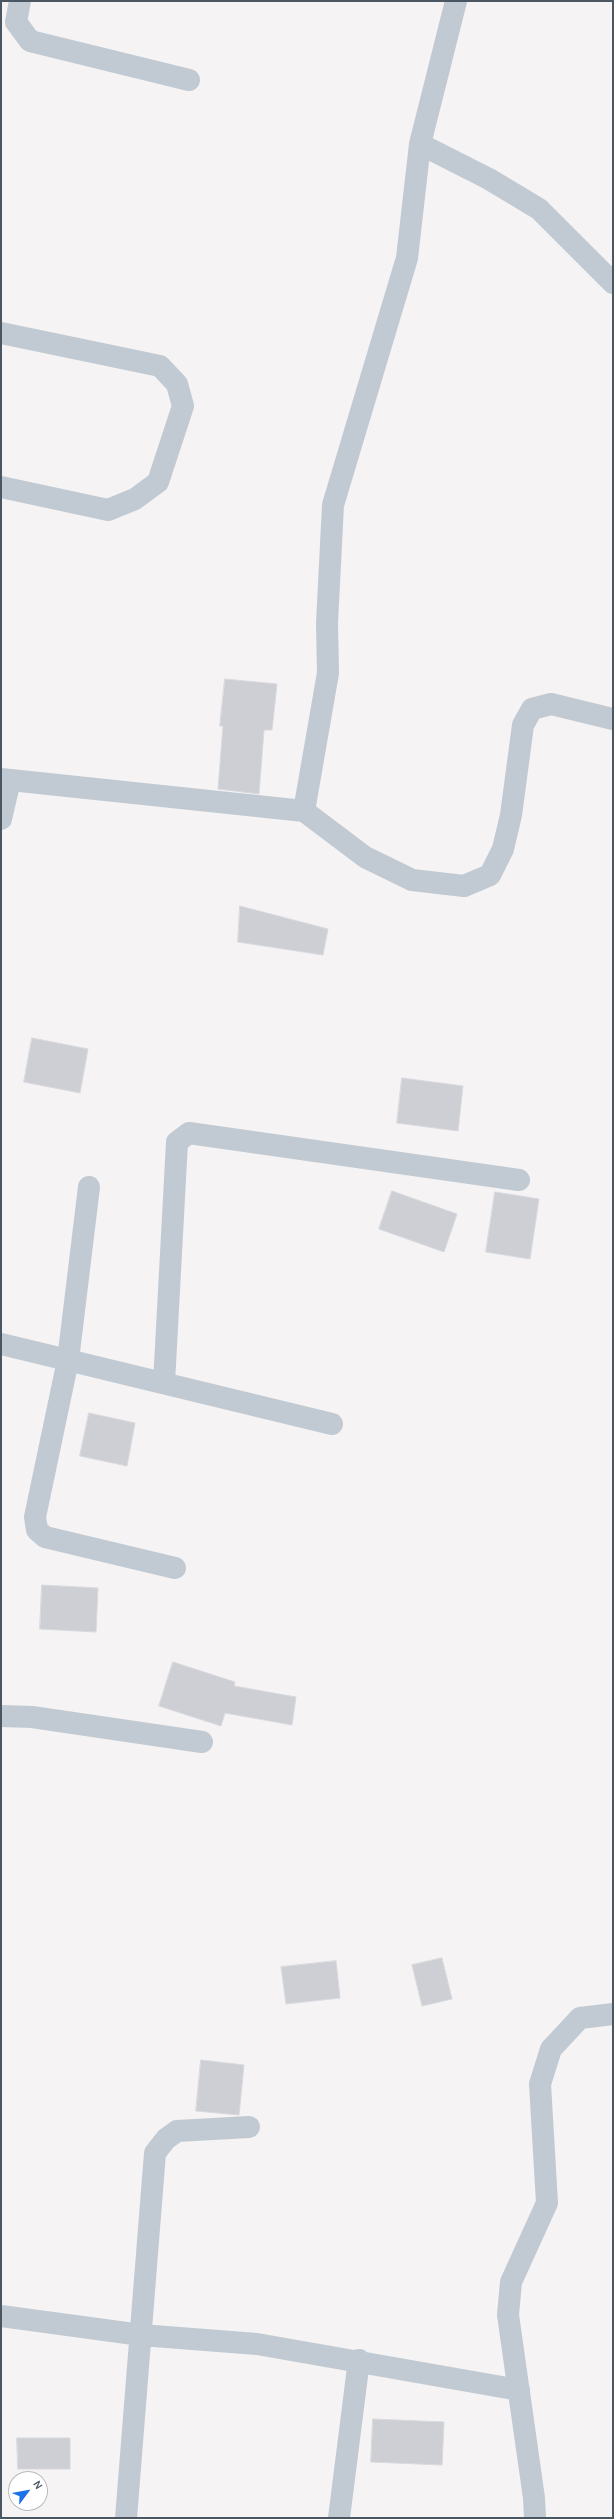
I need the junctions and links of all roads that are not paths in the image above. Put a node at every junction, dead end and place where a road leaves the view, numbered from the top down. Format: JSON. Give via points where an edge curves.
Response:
{"nodes":[{"id":1,"x":20,"y":1,"type":"edge"},
{"id":2,"x":456,"y":1,"type":"edge"},
{"id":3,"x":189,"y":80,"type":"dead end"},
{"id":4,"x":420,"y":144,"type":"junction"},
{"id":5,"x":613,"y":283,"type":"edge"},
{"id":6,"x":1,"y":333,"type":"edge"},
{"id":7,"x":1,"y":487,"type":"edge"},
{"id":8,"x":613,"y":719,"type":"edge"},
{"id":9,"x":6,"y":780,"type":"edge"},
{"id":10,"x":304,"y":810,"type":"junction"},
{"id":11,"x":1,"y":819,"type":"edge"},
{"id":12,"x":519,"y":1180,"type":"dead end"},
{"id":13,"x":89,"y":1187,"type":"dead end"},
{"id":14,"x":1,"y":1344,"type":"edge"},
{"id":15,"x":68,"y":1360,"type":"junction"},
{"id":16,"x":164,"y":1383,"type":"junction"},
{"id":17,"x":332,"y":1424,"type":"dead end"},
{"id":18,"x":175,"y":1568,"type":"dead end"},
{"id":19,"x":1,"y":1716,"type":"edge"},
{"id":20,"x":202,"y":1742,"type":"dead end"},
{"id":21,"x":613,"y":2014,"type":"edge"},
{"id":22,"x":249,"y":2127,"type":"dead end"},
{"id":23,"x":1,"y":2316,"type":"edge"},
{"id":24,"x":141,"y":2335,"type":"junction"},
{"id":25,"x":359,"y":2360,"type":"junction"},
{"id":26,"x":519,"y":2390,"type":"junction"},
{"id":27,"x":126,"y":2518,"type":"edge"},
{"id":28,"x":339,"y":2518,"type":"edge"},
{"id":29,"x":535,"y":2518,"type":"edge"}],
"edges":[{"from":1,"to":3,"type":"street","via":[[16,22],[30,41]]},
{"from":2,"to":4,"type":"street"},
{"from":4,"to":5,"type":"street","via":[[489,179],[539,209]]},
{"from":4,"to":10,"type":"street","via":[[407,258],[333,505],[327,623],[328,673]]},
{"from":6,"to":7,"type":"street","via":[[160,366],[177,384],[183,406],[158,482],[135,499],[108,510]]},
{"from":8,"to":10,"type":"street","via":[[551,704],[532,709],[523,725],[511,815],[503,849],[490,875],[464,886],[412,880],[365,856]]},
{"from":9,"to":10,"type":"street"},
{"from":9,"to":11,"type":"street"},
{"from":12,"to":16,"type":"street","via":[[189,1133],[177,1142]]},
{"from":13,"to":15,"type":"street"},
{"from":14,"to":15,"type":"street"},
{"from":15,"to":16,"type":"street"},
{"from":15,"to":18,"type":"street","via":[[35,1517],[37,1530],[45,1538]]},
{"from":16,"to":17,"type":"street"},
{"from":19,"to":20,"type":"street","via":[[32,1717]]},
{"from":21,"to":26,"type":"street","via":[[580,2018],[551,2049],[540,2084],[547,2203],[511,2282],[508,2315]]},
{"from":22,"to":24,"type":"street","via":[[177,2131],[166,2139],[155,2153]]},
{"from":23,"to":24,"type":"street"},
{"from":24,"to":25,"type":"street","via":[[257,2344]]},
{"from":24,"to":27,"type":"street"},
{"from":25,"to":26,"type":"street"},
{"from":25,"to":28,"type":"street"},
{"from":26,"to":29,"type":"street"}]}
